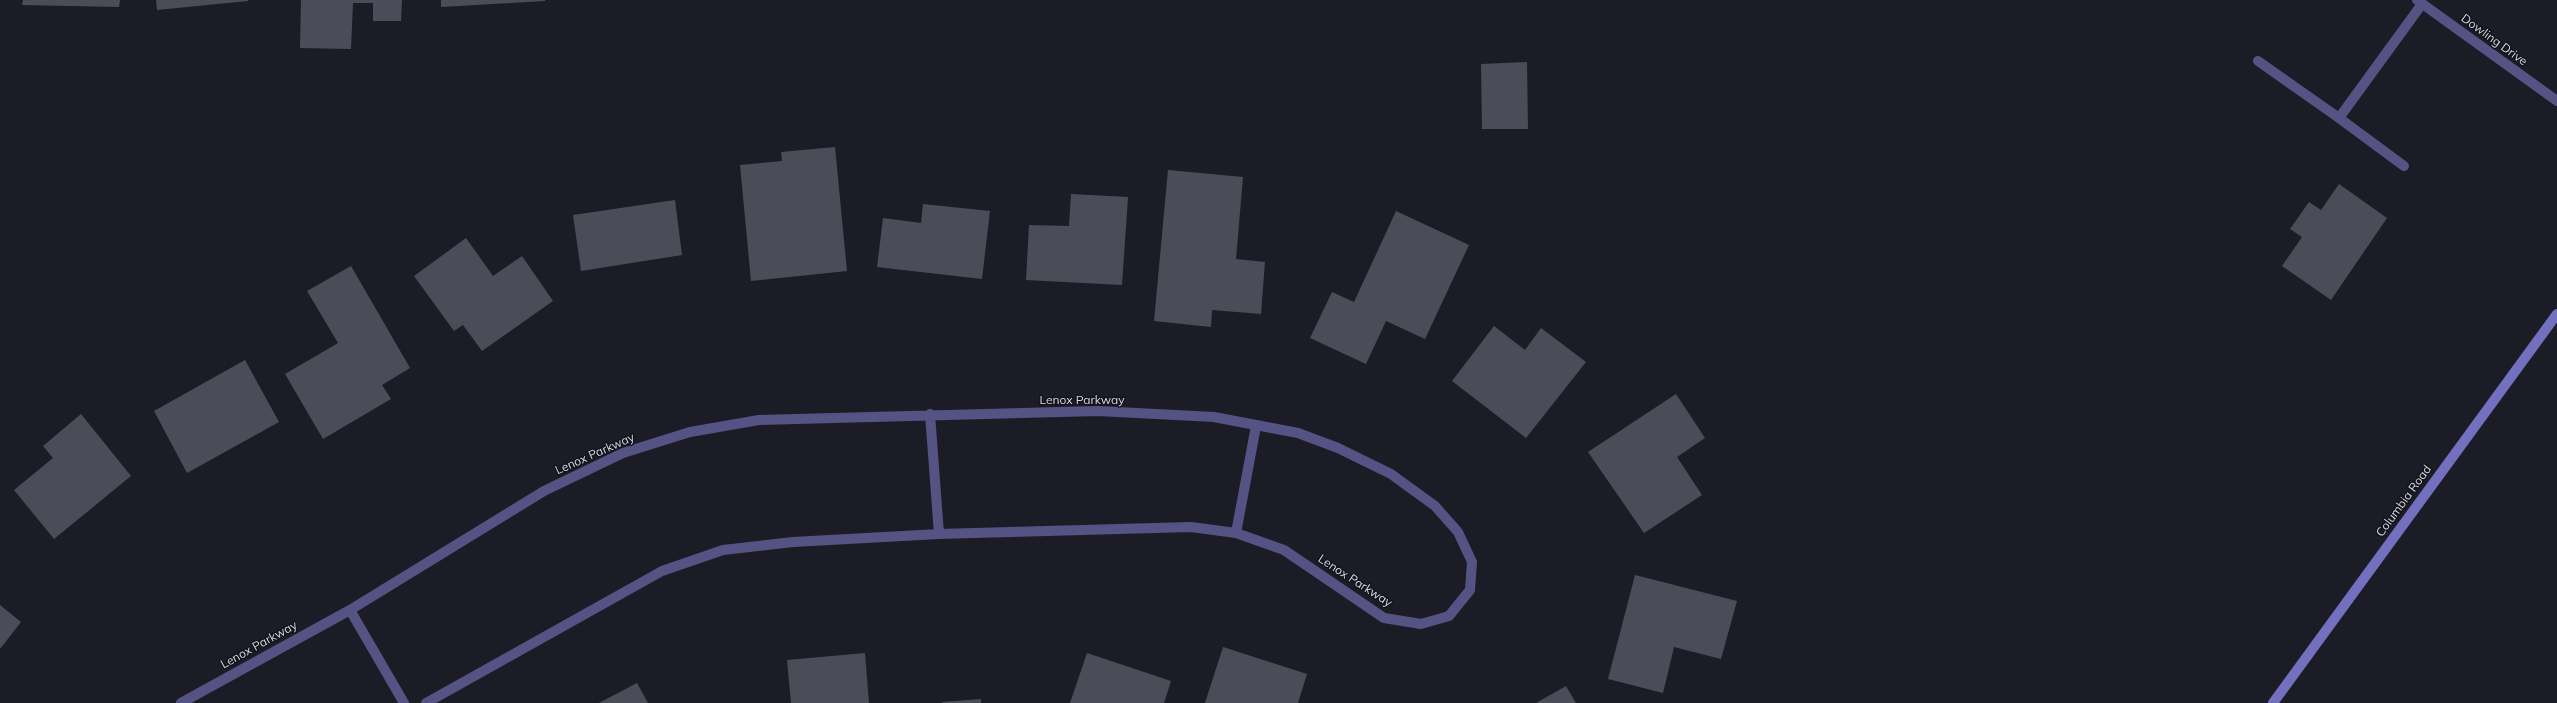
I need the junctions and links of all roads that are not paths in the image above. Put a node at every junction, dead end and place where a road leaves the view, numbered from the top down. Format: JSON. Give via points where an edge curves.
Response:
{"nodes":[{"id":1,"x":2419,"y":2,"type":"edge"},
{"id":2,"x":2258,"y":61,"type":"dead end"},
{"id":3,"x":2557,"y":101,"type":"edge"},
{"id":4,"x":2339,"y":118,"type":"junction"},
{"id":5,"x":2404,"y":166,"type":"dead end"},
{"id":6,"x":2557,"y":314,"type":"edge"},
{"id":7,"x":930,"y":414,"type":"junction"},
{"id":8,"x":1256,"y":426,"type":"junction"},
{"id":9,"x":1236,"y":533,"type":"junction"},
{"id":10,"x":939,"y":534,"type":"junction"},
{"id":11,"x":350,"y":610,"type":"junction"},
{"id":12,"x":181,"y":703,"type":"edge"},
{"id":13,"x":404,"y":703,"type":"edge"},
{"id":14,"x":426,"y":703,"type":"edge"},
{"id":15,"x":2273,"y":703,"type":"edge"}],
"edges":[{"from":1,"to":3,"type":"street","name":"Dowling Drive"},
{"from":1,"to":4,"type":"street"},
{"from":2,"to":4,"type":"street"},
{"from":4,"to":5,"type":"street"},
{"from":6,"to":15,"type":"main road","name":"Columbia Road"},
{"from":7,"to":8,"type":"street","name":"Lenox Parkway","via":[[1098,412],[1214,417]]},
{"from":7,"to":10,"type":"street"},
{"from":7,"to":11,"type":"street","name":"Lenox Parkway","via":[[759,420],[690,432],[623,453],[544,491]]},
{"from":8,"to":9,"type":"street"},
{"from":8,"to":9,"type":"street","name":"Lenox Parkway","via":[[1298,433],[1338,448],[1391,474],[1434,506],[1458,532],[1472,562],[1470,590],[1449,616],[1421,624],[1384,618],[1284,550]]},
{"from":9,"to":10,"type":"street","name":"Lenox Parkway","via":[[1191,527]]},
{"from":10,"to":14,"type":"street","name":"Lenox Parkway","via":[[793,542],[723,550],[662,571]]},
{"from":11,"to":12,"type":"street","name":"Lenox Parkway"},
{"from":11,"to":13,"type":"street"}]}
